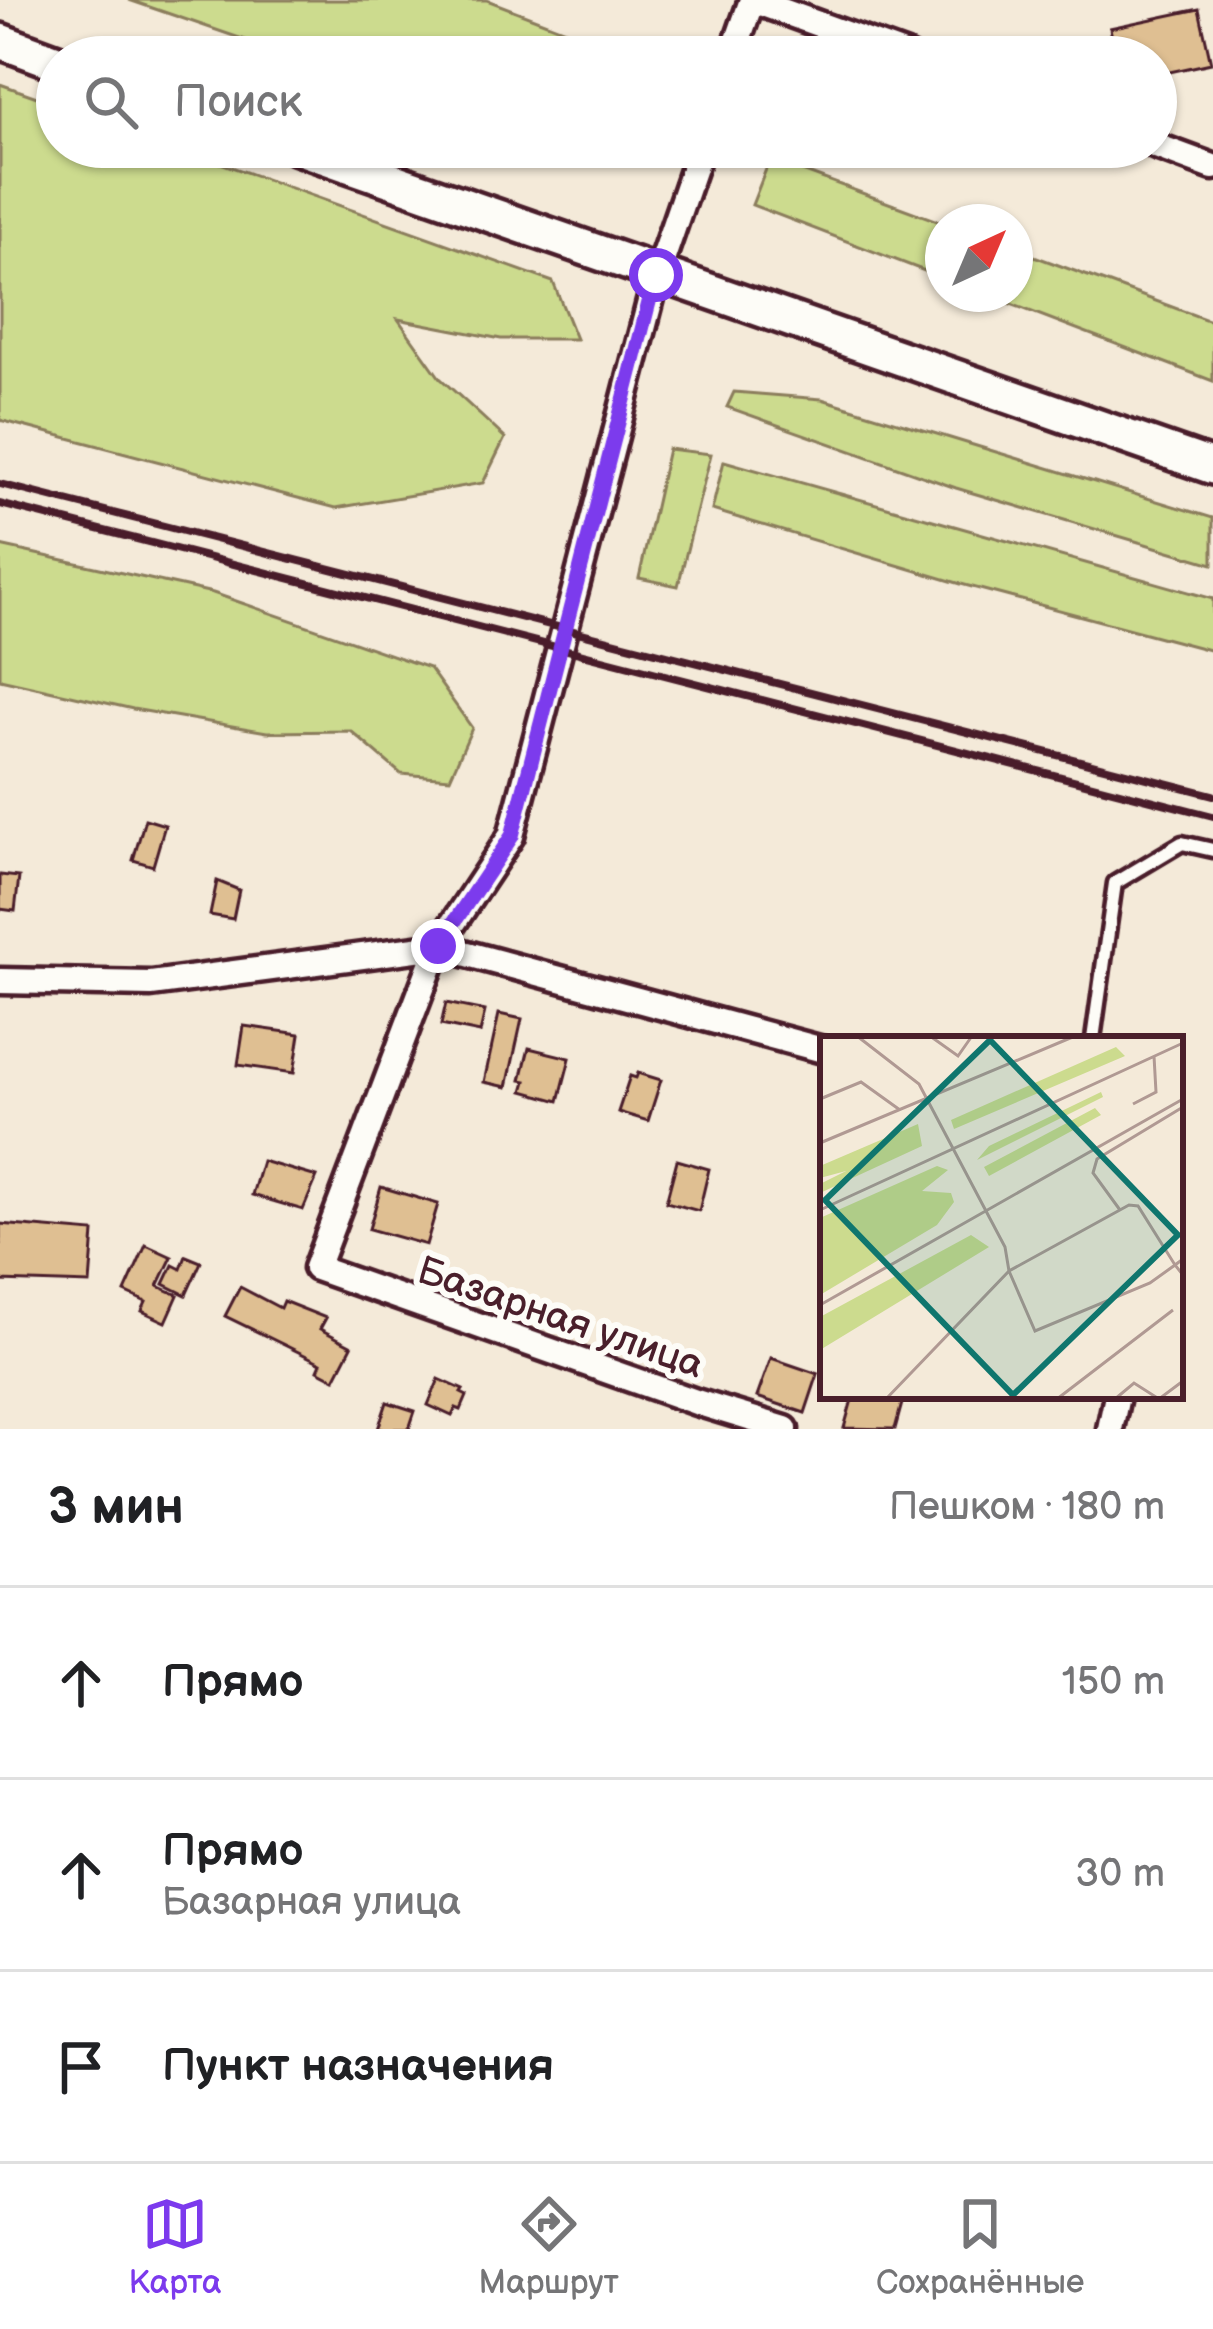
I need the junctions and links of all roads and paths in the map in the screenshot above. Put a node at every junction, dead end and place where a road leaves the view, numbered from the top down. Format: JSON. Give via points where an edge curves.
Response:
{"nodes":[{"id":1,"x":752,"y":0,"type":"edge"},
{"id":2,"x":739,"y":36,"type":"edge"},
{"id":3,"x":851,"y":36,"type":"edge"},
{"id":4,"x":0,"y":41,"type":"edge"},
{"id":5,"x":36,"y":54,"type":"edge"},
{"id":6,"x":1177,"y":154,"type":"edge"},
{"id":7,"x":1213,"y":167,"type":"edge"},
{"id":8,"x":355,"y":168,"type":"edge"},
{"id":9,"x":694,"y":168,"type":"edge"},
{"id":10,"x":656,"y":275,"type":"junction"},
{"id":11,"x":1213,"y":467,"type":"edge"},
{"id":12,"x":1213,"y":850,"type":"edge"},
{"id":13,"x":438,"y":946,"type":"junction"},
{"id":14,"x":0,"y":981,"type":"edge"},
{"id":15,"x":1094,"y":1036,"type":"edge"},
{"id":16,"x":820,"y":1049,"type":"edge"},
{"id":17,"x":1116,"y":1399,"type":"edge"},
{"id":18,"x":784,"y":1429,"type":"edge"},
{"id":19,"x":1110,"y":1429,"type":"edge"}],
"edges":[{"from":1,"to":2,"type":"street"},
{"from":1,"to":3,"type":"street"},
{"from":4,"to":5,"type":"main road"},
{"from":6,"to":7,"type":"street"},
{"from":8,"to":10,"type":"main road"},
{"from":9,"to":10,"type":"street"},
{"from":10,"to":11,"type":"main road"},
{"from":10,"to":13,"type":"street","via":[[512,836]]},
{"from":12,"to":15,"type":"lane","via":[[1182,843],[1115,884]]},
{"from":13,"to":14,"type":"street","via":[[151,984]]},
{"from":13,"to":16,"type":"street"},
{"from":13,"to":18,"type":"street","name":"Базарная улица","via":[[316,1268]]},
{"from":17,"to":19,"type":"street"}]}
